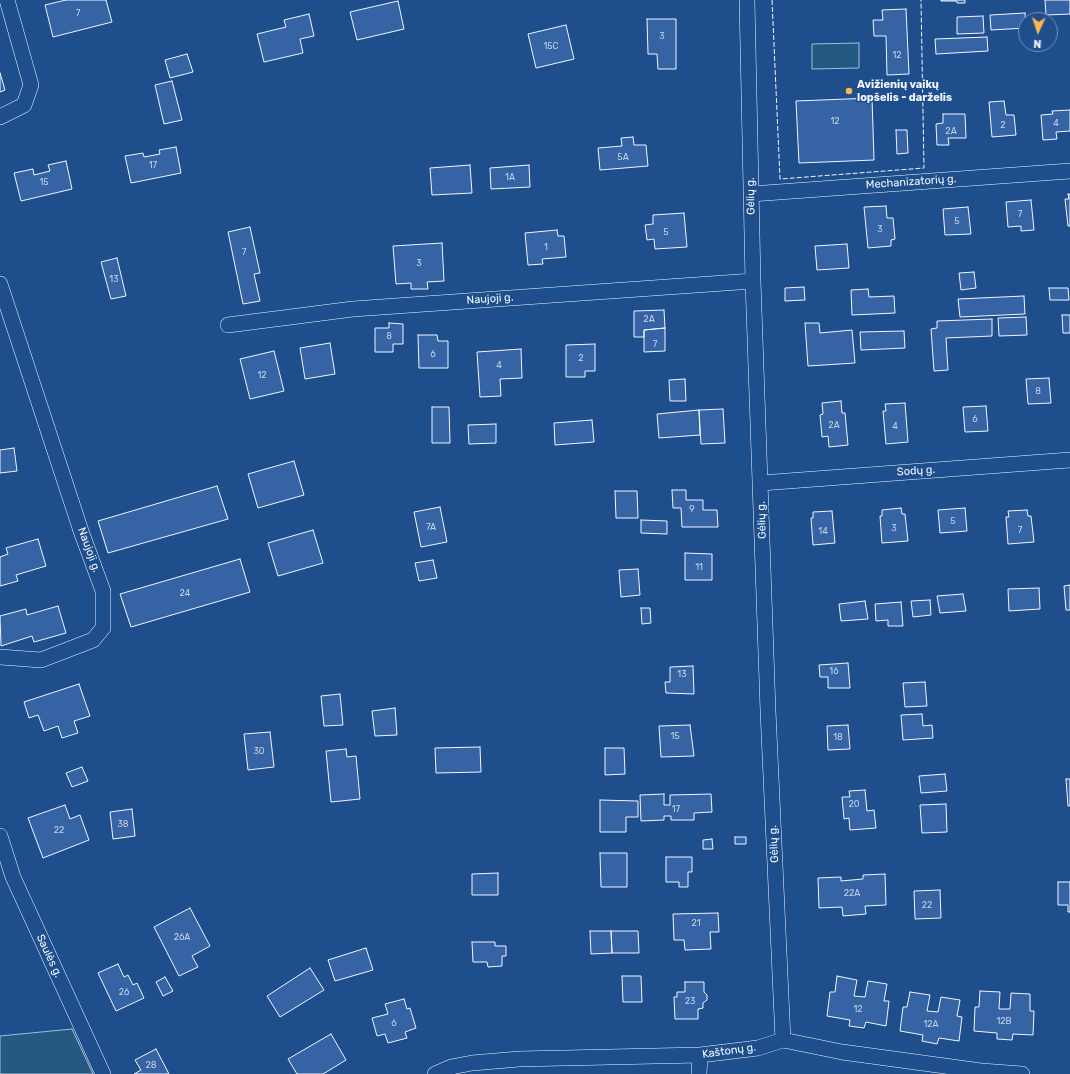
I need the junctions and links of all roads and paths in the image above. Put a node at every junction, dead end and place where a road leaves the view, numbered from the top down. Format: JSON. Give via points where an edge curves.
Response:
{"nodes":[{"id":1,"x":7,"y":0,"type":"edge"},
{"id":2,"x":746,"y":0,"type":"edge"},
{"id":3,"x":0,"y":117,"type":"edge"},
{"id":4,"x":1070,"y":170,"type":"edge"},
{"id":5,"x":751,"y":194,"type":"junction"},
{"id":6,"x":753,"y":281,"type":"junction"},
{"id":7,"x":0,"y":284,"type":"edge"},
{"id":8,"x":228,"y":325,"type":"dead end"},
{"id":9,"x":1070,"y":460,"type":"edge"},
{"id":10,"x":761,"y":483,"type":"junction"},
{"id":11,"x":0,"y":657,"type":"edge"},
{"id":12,"x":0,"y":836,"type":"edge"},
{"id":13,"x":783,"y":1040,"type":"junction"},
{"id":14,"x":700,"y":1055,"type":"junction"},
{"id":15,"x":104,"y":1074,"type":"edge"},
{"id":16,"x":434,"y":1074,"type":"edge"},
{"id":17,"x":699,"y":1074,"type":"edge"},
{"id":18,"x":1022,"y":1074,"type":"edge"}],
"edges":[{"from":1,"to":3,"type":"street","via":[[31,85],[24,105]]},
{"from":2,"to":5,"type":"street","name":"Gėlių g."},
{"from":4,"to":5,"type":"street","name":"Mechanizatorių g."},
{"from":5,"to":6,"type":"street","name":"Gėlių g."},
{"from":6,"to":8,"type":"street","name":"Naujoji g.","via":[[353,309]]},
{"from":6,"to":10,"type":"street","name":"Gėlių g."},
{"from":7,"to":11,"type":"street","name":"Naujoji g.","via":[[103,591],[103,628],[92,640],[41,660]]},
{"from":9,"to":10,"type":"street","name":"Sodų g."},
{"from":10,"to":13,"type":"street","name":"Gėlių g."},
{"from":12,"to":15,"type":"street","name":"Saulės g.","via":[[13,877]]},
{"from":13,"to":14,"type":"street","name":"Kaštonų g.","via":[[758,1048]]},
{"from":13,"to":18,"type":"street","name":"Kaštonų g.","via":[[842,1052]]},
{"from":14,"to":16,"type":"street","name":"Kaštonų g.","via":[[519,1059],[472,1063]]},
{"from":14,"to":17,"type":"street"}]}
